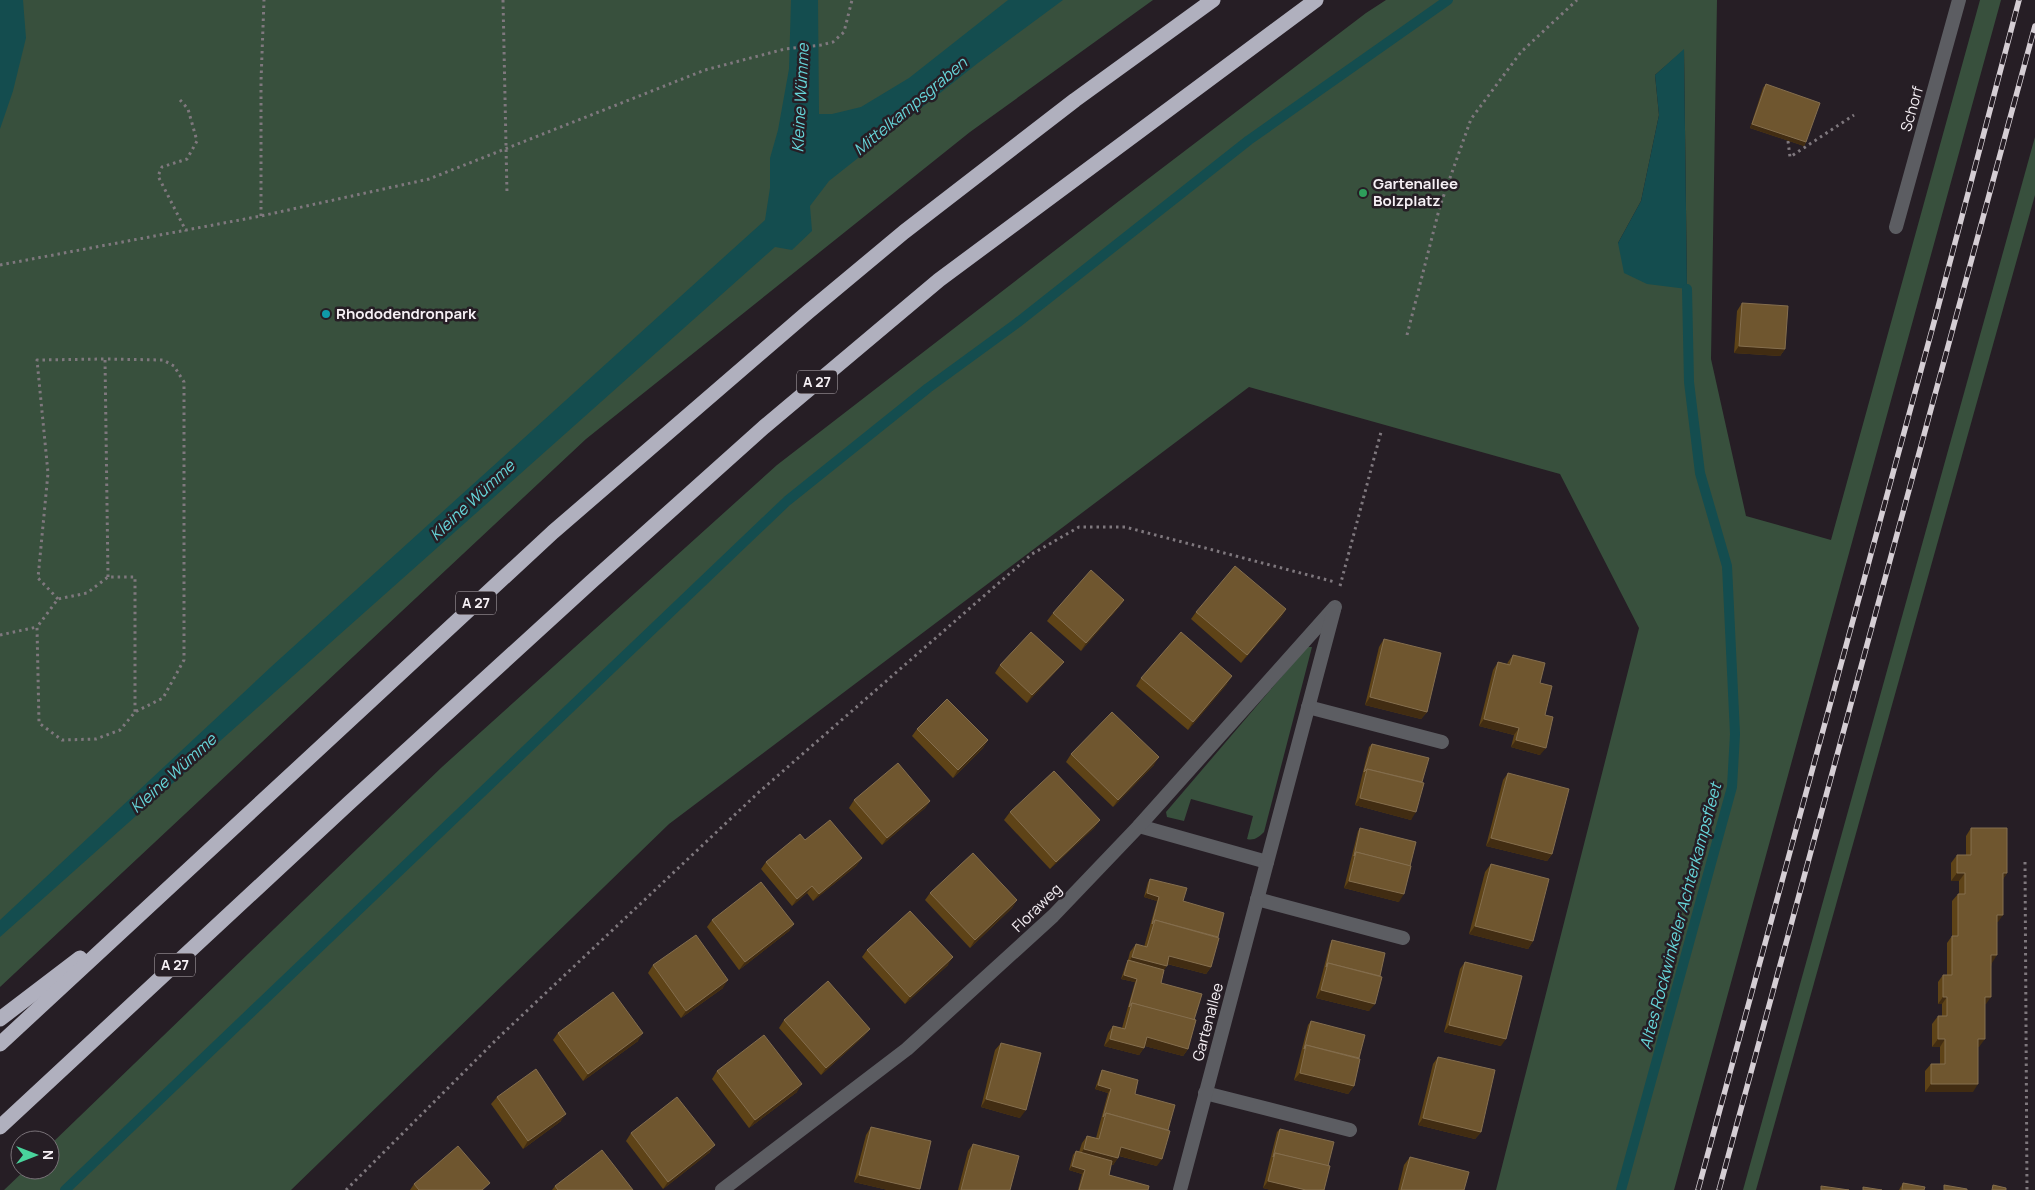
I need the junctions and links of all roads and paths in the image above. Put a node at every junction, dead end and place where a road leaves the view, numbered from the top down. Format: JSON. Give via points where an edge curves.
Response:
{"nodes":[{"id":1,"x":264,"y":0,"type":"edge"},
{"id":2,"x":503,"y":0,"type":"edge"},
{"id":3,"x":852,"y":0,"type":"edge"},
{"id":4,"x":1213,"y":0,"type":"edge"},
{"id":5,"x":1316,"y":0,"type":"edge"},
{"id":6,"x":1577,"y":0,"type":"edge"},
{"id":7,"x":1959,"y":0,"type":"edge"},
{"id":8,"x":180,"y":100,"type":"dead end"},
{"id":9,"x":1854,"y":115,"type":"dead end"},
{"id":10,"x":1788,"y":141,"type":"edge"},
{"id":11,"x":507,"y":149,"type":"junction"},
{"id":12,"x":507,"y":194,"type":"dead end"},
{"id":13,"x":261,"y":216,"type":"junction"},
{"id":14,"x":1896,"y":227,"type":"dead end"},
{"id":15,"x":186,"y":231,"type":"junction"},
{"id":16,"x":0,"y":265,"type":"edge"},
{"id":17,"x":1406,"y":335,"type":"dead end"},
{"id":18,"x":105,"y":359,"type":"junction"},
{"id":19,"x":1381,"y":432,"type":"dead end"},
{"id":20,"x":108,"y":577,"type":"junction"},
{"id":21,"x":58,"y":599,"type":"junction"},
{"id":22,"x":1335,"y":607,"type":"joint"},
{"id":23,"x":37,"y":627,"type":"junction"},
{"id":24,"x":0,"y":635,"type":"edge"},
{"id":25,"x":1308,"y":707,"type":"junction"},
{"id":26,"x":135,"y":712,"type":"junction"},
{"id":27,"x":1442,"y":742,"type":"dead end"},
{"id":28,"x":1139,"y":826,"type":"junction"},
{"id":29,"x":1267,"y":862,"type":"junction"},
{"id":30,"x":2026,"y":862,"type":"dead end"},
{"id":31,"x":1257,"y":899,"type":"junction"},
{"id":32,"x":152,"y":902,"type":"junction"},
{"id":33,"x":1403,"y":938,"type":"dead end"},
{"id":34,"x":0,"y":1019,"type":"edge"},
{"id":35,"x":0,"y":1044,"type":"edge"},
{"id":36,"x":1206,"y":1092,"type":"junction"},
{"id":37,"x":0,"y":1127,"type":"edge"},
{"id":38,"x":1350,"y":1130,"type":"dead end"},
{"id":39,"x":346,"y":1190,"type":"edge"},
{"id":40,"x":722,"y":1190,"type":"edge"},
{"id":41,"x":1180,"y":1190,"type":"edge"},
{"id":42,"x":2027,"y":1190,"type":"edge"}],
"edges":[{"from":1,"to":13,"type":"path"},
{"from":2,"to":11,"type":"path"},
{"from":3,"to":11,"type":"path","via":[[844,32],[833,42],[785,49],[705,70]]},
{"from":4,"to":32,"type":"highway","number":"A 27","via":[[1013,148],[808,312],[553,532]]},
{"from":5,"to":37,"type":"highway","number":"A 27","via":[[939,280],[764,427],[349,803]]},
{"from":6,"to":17,"type":"path","via":[[1521,52],[1471,119],[1440,206]]},
{"from":7,"to":14,"type":"street","name":"Schorf"},
{"from":8,"to":15,"type":"path","via":[[188,109],[197,141],[187,158],[162,167],[158,176]]},
{"from":9,"to":10,"type":"path","via":[[1790,157]]},
{"from":11,"to":12,"type":"path"},
{"from":11,"to":13,"type":"path","via":[[429,179]]},
{"from":13,"to":15,"type":"path"},
{"from":15,"to":16,"type":"path"},
{"from":18,"to":20,"type":"path"},
{"from":18,"to":21,"type":"path","via":[[37,360],[48,472],[38,578]]},
{"from":18,"to":26,"type":"path","via":[[163,360],[174,366],[184,382],[184,660],[163,698]]},
{"from":19,"to":39,"type":"path","via":[[1341,583],[1124,527],[1078,527],[1032,554],[759,792],[498,1038]]},
{"from":20,"to":21,"type":"path","via":[[87,593]]},
{"from":20,"to":26,"type":"path","via":[[135,577]]},
{"from":21,"to":23,"type":"path"},
{"from":22,"to":25,"type":"street","name":"Gartenallee"},
{"from":22,"to":28,"type":"street","name":"Floraweg"},
{"from":23,"to":24,"type":"path"},
{"from":23,"to":26,"type":"path","via":[[39,724],[62,740],[96,739],[120,730]]},
{"from":25,"to":27,"type":"street"},
{"from":25,"to":29,"type":"street","name":"Gartenallee"},
{"from":28,"to":29,"type":"street"},
{"from":28,"to":40,"type":"street","name":"Floraweg","via":[[1053,916],[907,1049]]},
{"from":29,"to":31,"type":"street","name":"Gartenallee"},
{"from":30,"to":42,"type":"path"},
{"from":31,"to":33,"type":"street"},
{"from":31,"to":36,"type":"street","name":"Gartenallee"},
{"from":32,"to":34,"type":"highway"},
{"from":32,"to":35,"type":"highway","number":"A 27"},
{"from":36,"to":38,"type":"street"},
{"from":36,"to":41,"type":"street","name":"Gartenallee"}]}
